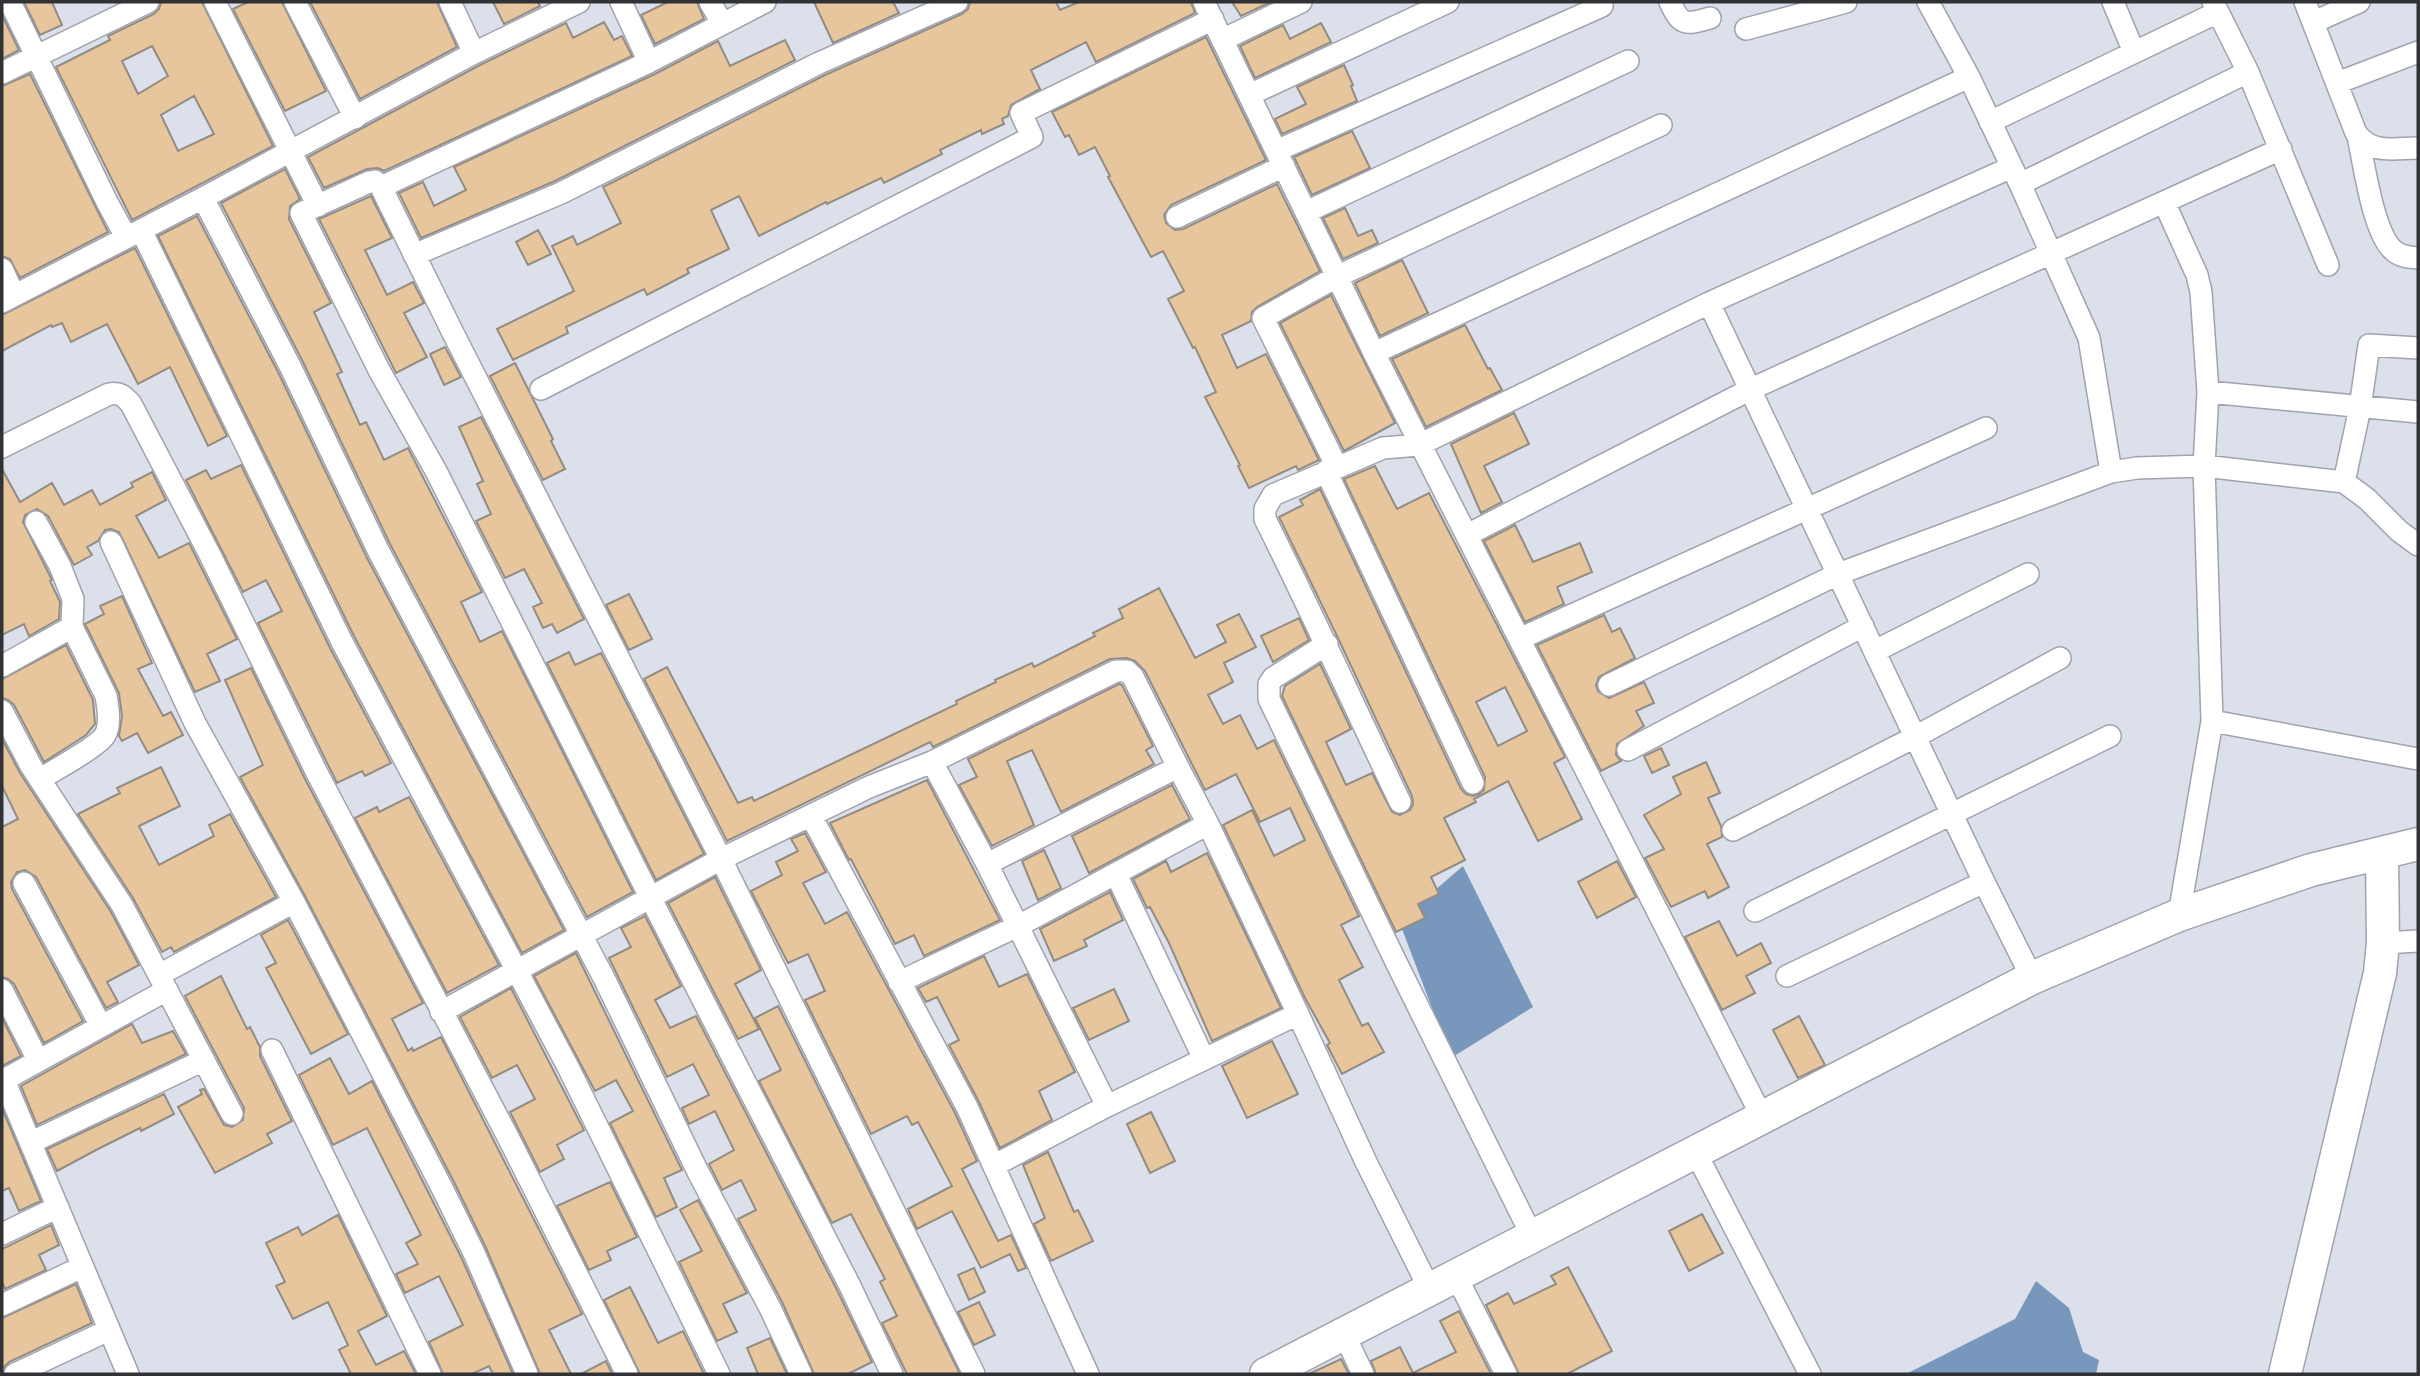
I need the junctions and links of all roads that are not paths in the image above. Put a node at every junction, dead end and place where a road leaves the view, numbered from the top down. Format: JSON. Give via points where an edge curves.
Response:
{"nodes":[{"id":1,"x":10,"y":2,"type":"edge"},
{"id":2,"x":148,"y":2,"type":"edge"},
{"id":3,"x":215,"y":2,"type":"edge"},
{"id":4,"x":295,"y":2,"type":"edge"},
{"id":5,"x":450,"y":2,"type":"edge"},
{"id":6,"x":579,"y":2,"type":"edge"},
{"id":7,"x":621,"y":2,"type":"edge"},
{"id":8,"x":710,"y":2,"type":"edge"},
{"id":9,"x":765,"y":2,"type":"edge"},
{"id":10,"x":957,"y":2,"type":"edge"},
{"id":11,"x":1301,"y":2,"type":"edge"},
{"id":12,"x":1448,"y":2,"type":"edge"},
{"id":13,"x":1670,"y":2,"type":"edge"},
{"id":14,"x":1846,"y":2,"type":"edge"},
{"id":15,"x":1928,"y":2,"type":"edge"},
{"id":16,"x":2113,"y":2,"type":"edge"},
{"id":17,"x":2305,"y":2,"type":"edge"},
{"id":18,"x":2359,"y":2,"type":"edge"},
{"id":19,"x":1602,"y":6,"type":"dead end"},
{"id":20,"x":2215,"y":7,"type":"edge"},
{"id":21,"x":547,"y":9,"type":"edge"},
{"id":22,"x":1208,"y":11,"type":"edge"},
{"id":23,"x":1710,"y":18,"type":"dead end"},
{"id":24,"x":722,"y":23,"type":"junction"},
{"id":25,"x":2314,"y":23,"type":"junction"},
{"id":26,"x":1746,"y":29,"type":"dead end"},
{"id":27,"x":1222,"y":40,"type":"junction"},
{"id":28,"x":2134,"y":52,"type":"junction"},
{"id":29,"x":2418,"y":52,"type":"edge"},
{"id":30,"x":474,"y":53,"type":"junction"},
{"id":31,"x":36,"y":58,"type":"junction"},
{"id":32,"x":1628,"y":61,"type":"dead end"},
{"id":33,"x":649,"y":62,"type":"junction"},
{"id":34,"x":2248,"y":72,"type":"junction"},
{"id":35,"x":2,"y":73,"type":"edge"},
{"id":36,"x":1969,"y":77,"type":"junction"},
{"id":37,"x":2337,"y":83,"type":"junction"},
{"id":38,"x":1249,"y":95,"type":"junction"},
{"id":39,"x":355,"y":118,"type":"junction"},
{"id":40,"x":1990,"y":122,"type":"junction"},
{"id":41,"x":1661,"y":125,"type":"dead end"},
{"id":42,"x":2358,"y":136,"type":"junction"},
{"id":43,"x":2418,"y":148,"type":"edge"},
{"id":44,"x":2281,"y":149,"type":"junction"},
{"id":45,"x":290,"y":150,"type":"junction"},
{"id":46,"x":1280,"y":159,"type":"junction"},
{"id":47,"x":2016,"y":176,"type":"junction"},
{"id":48,"x":381,"y":187,"type":"junction"},
{"id":49,"x":203,"y":198,"type":"junction"},
{"id":50,"x":2164,"y":202,"type":"junction"},
{"id":51,"x":317,"y":206,"type":"junction"},
{"id":52,"x":1306,"y":212,"type":"junction"},
{"id":53,"x":1177,"y":217,"type":"dead end"},
{"id":54,"x":134,"y":234,"type":"junction"},
{"id":55,"x":2052,"y":254,"type":"junction"},
{"id":56,"x":414,"y":255,"type":"junction"},
{"id":57,"x":2418,"y":258,"type":"edge"},
{"id":58,"x":2328,"y":265,"type":"dead end"},
{"id":59,"x":2,"y":269,"type":"edge"},
{"id":60,"x":1338,"y":276,"type":"junction"},
{"id":61,"x":8,"y":298,"type":"edge"},
{"id":62,"x":1709,"y":303,"type":"junction"},
{"id":63,"x":2418,"y":348,"type":"edge"},
{"id":64,"x":1374,"y":353,"type":"junction"},
{"id":65,"x":541,"y":389,"type":"dead end"},
{"id":66,"x":1751,"y":389,"type":"junction"},
{"id":67,"x":2207,"y":392,"type":"junction"},
{"id":68,"x":2360,"y":408,"type":"junction"},
{"id":69,"x":2418,"y":412,"type":"edge"},
{"id":70,"x":1986,"y":428,"type":"dead end"},
{"id":71,"x":1419,"y":444,"type":"junction"},
{"id":72,"x":2,"y":447,"type":"edge"},
{"id":73,"x":2204,"y":466,"type":"junction"},
{"id":74,"x":1331,"y":469,"type":"junction"},
{"id":75,"x":2111,"y":472,"type":"junction"},
{"id":76,"x":2344,"y":482,"type":"junction"},
{"id":77,"x":1808,"y":510,"type":"junction"},
{"id":78,"x":36,"y":522,"type":"dead end"},
{"id":79,"x":1467,"y":535,"type":"junction"},
{"id":80,"x":111,"y":542,"type":"dead end"},
{"id":81,"x":2418,"y":545,"type":"edge"},
{"id":82,"x":1838,"y":574,"type":"junction"},
{"id":83,"x":2028,"y":574,"type":"dead end"},
{"id":84,"x":1863,"y":626,"type":"junction"},
{"id":85,"x":72,"y":627,"type":"junction"},
{"id":86,"x":1519,"y":639,"type":"junction"},
{"id":87,"x":1327,"y":645,"type":"junction"},
{"id":88,"x":1875,"y":651,"type":"junction"},
{"id":89,"x":2060,"y":658,"type":"dead end"},
{"id":90,"x":2,"y":666,"type":"edge"},
{"id":91,"x":1609,"y":685,"type":"dead end"},
{"id":92,"x":2,"y":711,"type":"edge"},
{"id":93,"x":2213,"y":721,"type":"junction"},
{"id":94,"x":2110,"y":736,"type":"dead end"},
{"id":95,"x":1915,"y":737,"type":"junction"},
{"id":96,"x":1628,"y":750,"type":"dead end"},
{"id":97,"x":2418,"y":759,"type":"edge"},
{"id":98,"x":932,"y":762,"type":"junction"},
{"id":99,"x":1178,"y":767,"type":"junction"},
{"id":100,"x":40,"y":779,"type":"junction"},
{"id":101,"x":1473,"y":783,"type":"dead end"},
{"id":102,"x":1400,"y":802,"type":"dead end"},
{"id":103,"x":1951,"y":813,"type":"junction"},
{"id":104,"x":811,"y":816,"type":"junction"},
{"id":105,"x":1208,"y":824,"type":"junction"},
{"id":106,"x":1733,"y":830,"type":"dead end"},
{"id":107,"x":2418,"y":844,"type":"edge"},
{"id":108,"x":2382,"y":854,"type":"junction"},
{"id":109,"x":721,"y":859,"type":"junction"},
{"id":110,"x":988,"y":863,"type":"junction"},
{"id":111,"x":1116,"y":874,"type":"junction"},
{"id":112,"x":1984,"y":882,"type":"junction"},
{"id":113,"x":24,"y":883,"type":"dead end"},
{"id":114,"x":650,"y":897,"type":"junction"},
{"id":115,"x":294,"y":902,"type":"junction"},
{"id":116,"x":1755,"y":911,"type":"dead end"},
{"id":117,"x":2179,"y":915,"type":"junction"},
{"id":118,"x":1018,"y":926,"type":"junction"},
{"id":119,"x":580,"y":935,"type":"junction"},
{"id":120,"x":2418,"y":941,"type":"edge"},
{"id":121,"x":2383,"y":943,"type":"junction"},
{"id":122,"x":518,"y":971,"type":"junction"},
{"id":123,"x":1787,"y":976,"type":"dead end"},
{"id":124,"x":2032,"y":978,"type":"junction"},
{"id":125,"x":899,"y":982,"type":"junction"},
{"id":126,"x":163,"y":983,"type":"junction"},
{"id":127,"x":2,"y":990,"type":"edge"},
{"id":128,"x":441,"y":1012,"type":"junction"},
{"id":129,"x":1298,"y":1014,"type":"junction"},
{"id":130,"x":102,"y":1026,"type":"junction"},
{"id":131,"x":272,"y":1050,"type":"dead end"},
{"id":132,"x":1204,"y":1059,"type":"junction"},
{"id":133,"x":38,"y":1060,"type":"junction"},
{"id":134,"x":204,"y":1060,"type":"junction"},
{"id":135,"x":3,"y":1080,"type":"edge"},
{"id":136,"x":1107,"y":1106,"type":"junction"},
{"id":137,"x":232,"y":1114,"type":"dead end"},
{"id":138,"x":1762,"y":1118,"type":"junction"},
{"id":139,"x":32,"y":1142,"type":"junction"},
{"id":140,"x":1696,"y":1153,"type":"junction"},
{"id":141,"x":995,"y":1165,"type":"junction"},
{"id":142,"x":58,"y":1206,"type":"junction"},
{"id":143,"x":2,"y":1234,"type":"edge"},
{"id":144,"x":1533,"y":1238,"type":"junction"},
{"id":145,"x":82,"y":1267,"type":"junction"},
{"id":146,"x":1443,"y":1283,"type":"junction"},
{"id":147,"x":2,"y":1305,"type":"edge"},
{"id":148,"x":109,"y":1330,"type":"junction"},
{"id":149,"x":1344,"y":1334,"type":"junction"},
{"id":150,"x":1270,"y":1373,"type":"edge"},
{"id":151,"x":15,"y":1374,"type":"edge"},
{"id":152,"x":128,"y":1374,"type":"edge"},
{"id":153,"x":430,"y":1374,"type":"edge"},
{"id":154,"x":527,"y":1374,"type":"edge"},
{"id":155,"x":627,"y":1374,"type":"edge"},
{"id":156,"x":719,"y":1374,"type":"edge"},
{"id":157,"x":801,"y":1374,"type":"edge"},
{"id":158,"x":892,"y":1374,"type":"edge"},
{"id":159,"x":974,"y":1374,"type":"edge"},
{"id":160,"x":1088,"y":1374,"type":"edge"},
{"id":161,"x":1363,"y":1374,"type":"edge"},
{"id":162,"x":1506,"y":1374,"type":"edge"},
{"id":163,"x":1810,"y":1374,"type":"edge"},
{"id":164,"x":2286,"y":1374,"type":"edge"}],
"edges":[{"from":1,"to":31,"type":"street"},
{"from":2,"to":31,"type":"street"},
{"from":3,"to":45,"type":"street"},
{"from":4,"to":39,"type":"street"},
{"from":5,"to":30,"type":"street"},
{"from":6,"to":21,"type":"street"},
{"from":7,"to":33,"type":"street"},
{"from":8,"to":24,"type":"street"},
{"from":9,"to":24,"type":"street"},
{"from":10,"to":56,"type":"street","via":[[819,63],[561,193]]},
{"from":11,"to":27,"type":"street"},
{"from":12,"to":38,"type":"street"},
{"from":13,"to":23,"type":"street","via":[[1682,21]]},
{"from":14,"to":26,"type":"street"},
{"from":15,"to":36,"type":"street"},
{"from":16,"to":28,"type":"street"},
{"from":17,"to":25,"type":"street"},
{"from":18,"to":25,"type":"street"},
{"from":19,"to":46,"type":"street"},
{"from":20,"to":28,"type":"street"},
{"from":20,"to":34,"type":"street"},
{"from":21,"to":30,"type":"street"},
{"from":22,"to":27,"type":"street"},
{"from":22,"to":65,"type":"street","via":[[1021,113],[1032,137]]},
{"from":24,"to":33,"type":"street"},
{"from":25,"to":37,"type":"street"},
{"from":27,"to":38,"type":"street"},
{"from":28,"to":40,"type":"street"},
{"from":29,"to":37,"type":"street"},
{"from":30,"to":39,"type":"street"},
{"from":31,"to":35,"type":"street"},
{"from":31,"to":54,"type":"street","via":[[107,202]]},
{"from":32,"to":52,"type":"street"},
{"from":33,"to":48,"type":"street"},
{"from":34,"to":44,"type":"street"},
{"from":34,"to":47,"type":"street"},
{"from":36,"to":40,"type":"street"},
{"from":36,"to":64,"type":"street"},
{"from":37,"to":42,"type":"street"},
{"from":38,"to":46,"type":"street"},
{"from":39,"to":45,"type":"street"},
{"from":40,"to":47,"type":"street"},
{"from":41,"to":60,"type":"street"},
{"from":42,"to":43,"type":"street","via":[[2367,146],[2379,149]]},
{"from":42,"to":57,"type":"street","via":[[2378,223],[2392,250]]},
{"from":44,"to":50,"type":"street"},
{"from":44,"to":58,"type":"street"},
{"from":45,"to":49,"type":"street"},
{"from":45,"to":51,"type":"street"},
{"from":46,"to":52,"type":"street"},
{"from":46,"to":53,"type":"street"},
{"from":47,"to":55,"type":"street"},
{"from":47,"to":62,"type":"street"},
{"from":48,"to":51,"type":"street","via":[[369,182]]},
{"from":48,"to":56,"type":"street"},
{"from":49,"to":54,"type":"street"},
{"from":49,"to":119,"type":"street","via":[[378,550]]},
{"from":50,"to":55,"type":"street"},
{"from":50,"to":67,"type":"street","via":[[2201,292]]},
{"from":51,"to":114,"type":"street","via":[[301,213],[330,275],[436,471]]},
{"from":52,"to":60,"type":"street"},
{"from":54,"to":61,"type":"street"},
{"from":54,"to":122,"type":"street","via":[[342,642]]},
{"from":55,"to":66,"type":"street"},
{"from":55,"to":75,"type":"street","via":[[2089,338]]},
{"from":56,"to":109,"type":"street"},
{"from":59,"to":61,"type":"street"},
{"from":60,"to":64,"type":"street"},
{"from":60,"to":74,"type":"street","via":[[1263,318]]},
{"from":62,"to":66,"type":"street"},
{"from":62,"to":71,"type":"street"},
{"from":63,"to":68,"type":"street","via":[[2369,345]]},
{"from":64,"to":71,"type":"street"},
{"from":66,"to":77,"type":"street"},
{"from":66,"to":79,"type":"street"},
{"from":67,"to":68,"type":"street"},
{"from":67,"to":73,"type":"street"},
{"from":68,"to":69,"type":"street"},
{"from":68,"to":76,"type":"street"},
{"from":70,"to":77,"type":"street"},
{"from":71,"to":74,"type":"street","via":[[1383,448]]},
{"from":71,"to":79,"type":"street"},
{"from":72,"to":128,"type":"street","via":[[109,394],[124,396],[131,404]]},
{"from":73,"to":75,"type":"street"},
{"from":73,"to":76,"type":"street"},
{"from":73,"to":93,"type":"street"},
{"from":74,"to":87,"type":"street","via":[[1273,495],[1265,509],[1265,519]]},
{"from":74,"to":101,"type":"street"},
{"from":75,"to":82,"type":"street"},
{"from":76,"to":81,"type":"street"},
{"from":77,"to":82,"type":"street"},
{"from":77,"to":86,"type":"street"},
{"from":78,"to":85,"type":"street","via":[[73,599]]},
{"from":79,"to":86,"type":"street"},
{"from":80,"to":115,"type":"street","via":[[195,723]]},
{"from":82,"to":84,"type":"street"},
{"from":82,"to":91,"type":"street"},
{"from":83,"to":88,"type":"street"},
{"from":84,"to":88,"type":"street"},
{"from":84,"to":96,"type":"street"},
{"from":85,"to":90,"type":"street"},
{"from":85,"to":100,"type":"street","via":[[106,696],[108,729],[101,741]]},
{"from":86,"to":138,"type":"street"},
{"from":87,"to":102,"type":"street"},
{"from":87,"to":144,"type":"street","via":[[1273,678],[1269,699]]},
{"from":88,"to":95,"type":"street"},
{"from":89,"to":95,"type":"street"},
{"from":92,"to":100,"type":"street"},
{"from":93,"to":97,"type":"street"},
{"from":93,"to":117,"type":"street"},
{"from":94,"to":103,"type":"street"},
{"from":95,"to":103,"type":"street"},
{"from":95,"to":106,"type":"street"},
{"from":98,"to":99,"type":"street","via":[[1123,670],[1133,677]]},
{"from":98,"to":104,"type":"street"},
{"from":98,"to":110,"type":"street"},
{"from":99,"to":105,"type":"street"},
{"from":99,"to":110,"type":"street"},
{"from":100,"to":126,"type":"street","via":[[122,905]]},
{"from":103,"to":112,"type":"street"},
{"from":103,"to":116,"type":"street"},
{"from":104,"to":109,"type":"street"},
{"from":104,"to":125,"type":"street"},
{"from":105,"to":111,"type":"street"},
{"from":105,"to":129,"type":"street"},
{"from":107,"to":108,"type":"street"},
{"from":108,"to":117,"type":"street","via":[[2311,870]]},
{"from":108,"to":121,"type":"street"},
{"from":109,"to":114,"type":"street"},
{"from":109,"to":159,"type":"street"},
{"from":110,"to":118,"type":"street"},
{"from":111,"to":118,"type":"street"},
{"from":111,"to":132,"type":"street"},
{"from":112,"to":123,"type":"street"},
{"from":112,"to":124,"type":"street"},
{"from":113,"to":130,"type":"street"},
{"from":114,"to":119,"type":"street"},
{"from":114,"to":158,"type":"street"},
{"from":115,"to":126,"type":"street"},
{"from":115,"to":154,"type":"street","via":[[474,1253]]},
{"from":117,"to":124,"type":"street"},
{"from":118,"to":125,"type":"street"},
{"from":118,"to":136,"type":"street"},
{"from":119,"to":122,"type":"street"},
{"from":119,"to":157,"type":"street"},
{"from":120,"to":121,"type":"street"},
{"from":121,"to":164,"type":"street"},
{"from":122,"to":128,"type":"street"},
{"from":122,"to":156,"type":"street"},
{"from":124,"to":138,"type":"street"},
{"from":125,"to":141,"type":"street"},
{"from":126,"to":130,"type":"street"},
{"from":126,"to":134,"type":"street"},
{"from":127,"to":133,"type":"street"},
{"from":128,"to":155,"type":"street"},
{"from":129,"to":132,"type":"street"},
{"from":129,"to":146,"type":"street","via":[[1366,1162]]},
{"from":130,"to":133,"type":"street"},
{"from":131,"to":153,"type":"street"},
{"from":132,"to":136,"type":"street"},
{"from":133,"to":135,"type":"street"},
{"from":134,"to":137,"type":"street"},
{"from":134,"to":139,"type":"street"},
{"from":135,"to":139,"type":"street"},
{"from":136,"to":141,"type":"street"},
{"from":138,"to":140,"type":"street"},
{"from":139,"to":142,"type":"street"},
{"from":140,"to":144,"type":"street"},
{"from":140,"to":163,"type":"street"},
{"from":141,"to":160,"type":"street"},
{"from":142,"to":143,"type":"street"},
{"from":142,"to":145,"type":"street"},
{"from":144,"to":146,"type":"street"},
{"from":145,"to":147,"type":"street"},
{"from":145,"to":148,"type":"street"},
{"from":146,"to":149,"type":"street"},
{"from":146,"to":162,"type":"street"},
{"from":148,"to":151,"type":"street"},
{"from":148,"to":152,"type":"street"},
{"from":149,"to":150,"type":"street"},
{"from":149,"to":161,"type":"street"}]}
